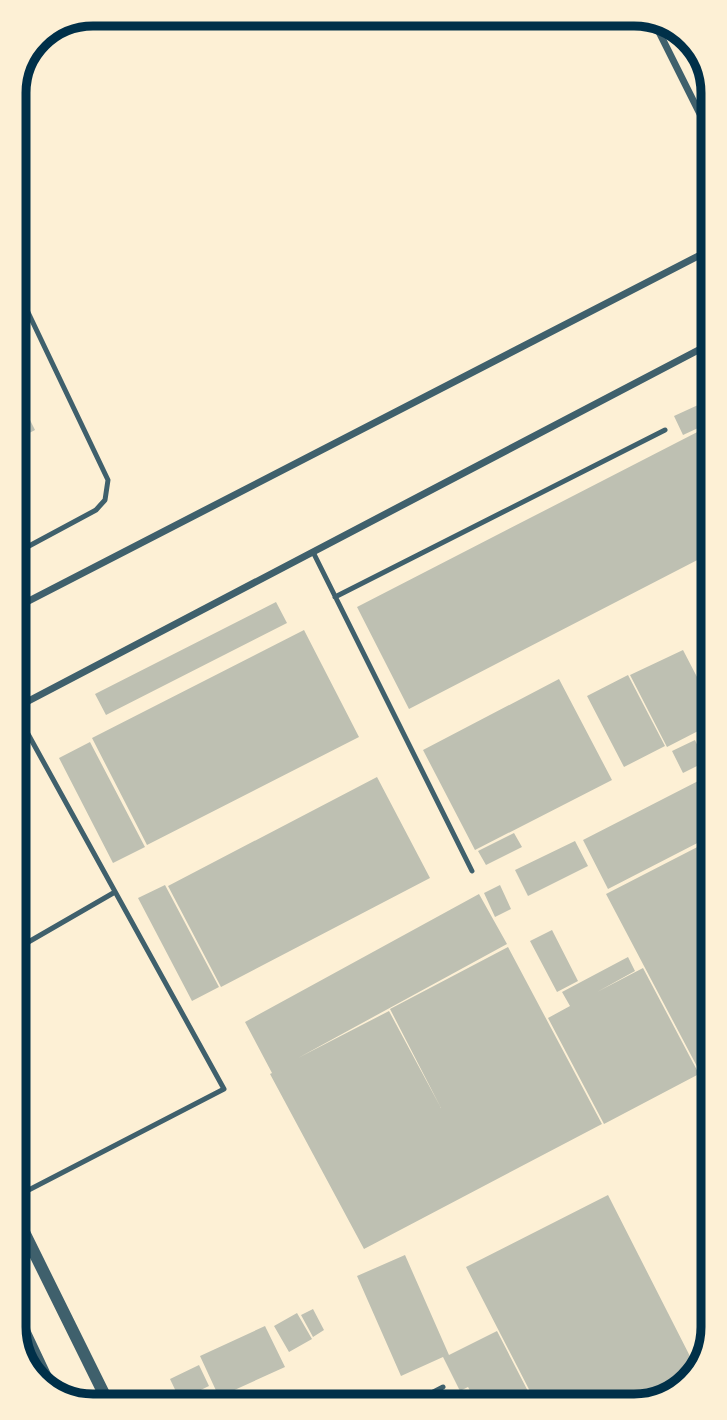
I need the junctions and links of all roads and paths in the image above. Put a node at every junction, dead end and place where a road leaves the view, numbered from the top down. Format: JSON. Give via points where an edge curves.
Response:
{"nodes":[{"id":1,"x":658,"y":31,"type":"edge"},
{"id":2,"x":701,"y":116,"type":"edge"},
{"id":3,"x":701,"y":255,"type":"edge"},
{"id":4,"x":26,"y":308,"type":"edge"},
{"id":5,"x":701,"y":349,"type":"edge"},
{"id":6,"x":665,"y":430,"type":"dead end"},
{"id":7,"x":26,"y":547,"type":"edge"},
{"id":8,"x":313,"y":552,"type":"junction"},
{"id":9,"x":335,"y":597,"type":"junction"},
{"id":10,"x":26,"y":602,"type":"edge"},
{"id":11,"x":26,"y":702,"type":"edge"},
{"id":12,"x":26,"y":730,"type":"edge"},
{"id":13,"x":472,"y":871,"type":"dead end"},
{"id":14,"x":115,"y":892,"type":"junction"},
{"id":15,"x":26,"y":943,"type":"edge"},
{"id":16,"x":26,"y":1191,"type":"edge"},
{"id":17,"x":26,"y":1236,"type":"edge"},
{"id":18,"x":28,"y":1339,"type":"edge"},
{"id":19,"x":43,"y":1370,"type":"edge"},
{"id":20,"x":443,"y":1387,"type":"dead end"},
{"id":21,"x":104,"y":1394,"type":"edge"},
{"id":22,"x":429,"y":1394,"type":"edge"}],
"edges":[{"from":1,"to":2,"type":"street"},
{"from":3,"to":10,"type":"street"},
{"from":4,"to":7,"type":"lane","via":[[108,480],[106,500],[96,510]]},
{"from":5,"to":8,"type":"street"},
{"from":6,"to":9,"type":"lane"},
{"from":8,"to":9,"type":"lane"},
{"from":8,"to":11,"type":"street"},
{"from":9,"to":13,"type":"lane"},
{"from":12,"to":14,"type":"lane"},
{"from":14,"to":15,"type":"lane"},
{"from":14,"to":16,"type":"lane","via":[[225,1089]]},
{"from":17,"to":21,"type":"street"},
{"from":18,"to":19,"type":"street"},
{"from":20,"to":22,"type":"lane"}]}
